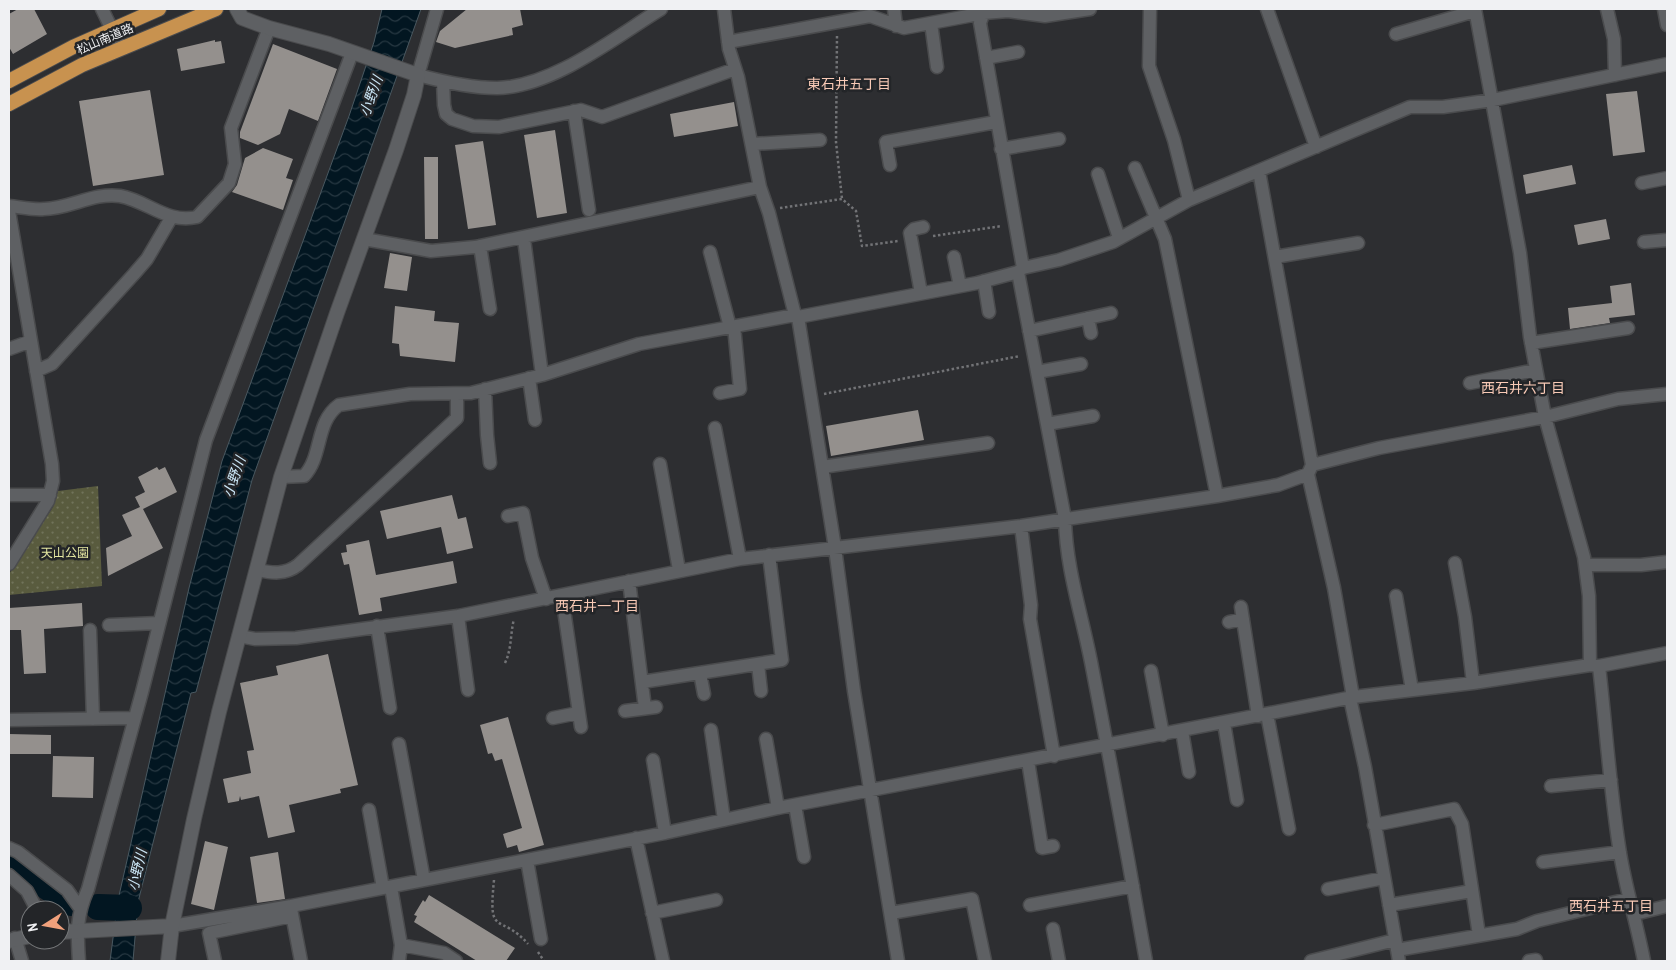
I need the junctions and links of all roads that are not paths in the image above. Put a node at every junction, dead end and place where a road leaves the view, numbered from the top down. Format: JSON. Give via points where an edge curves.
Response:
{"nodes":[{"id":1,"x":102,"y":9,"type":"edge"},
{"id":2,"x":159,"y":9,"type":"edge"},
{"id":3,"x":216,"y":9,"type":"edge"},
{"id":4,"x":237,"y":9,"type":"edge"},
{"id":5,"x":437,"y":9,"type":"edge"},
{"id":6,"x":661,"y":9,"type":"edge"},
{"id":7,"x":724,"y":9,"type":"edge"},
{"id":8,"x":894,"y":9,"type":"edge"},
{"id":9,"x":1090,"y":9,"type":"edge"},
{"id":10,"x":1150,"y":9,"type":"edge"},
{"id":11,"x":1267,"y":9,"type":"edge"},
{"id":12,"x":1607,"y":9,"type":"edge"},
{"id":13,"x":1664,"y":9,"type":"edge"},
{"id":14,"x":1475,"y":10,"type":"edge"},
{"id":15,"x":984,"y":11,"type":"edge"},
{"id":16,"x":931,"y":23,"type":"junction"},
{"id":17,"x":1667,"y":25,"type":"edge"},
{"id":18,"x":896,"y":26,"type":"junction"},
{"id":19,"x":269,"y":28,"type":"junction"},
{"id":20,"x":113,"y":30,"type":"junction"},
{"id":21,"x":1396,"y":34,"type":"dead end"},
{"id":22,"x":728,"y":42,"type":"junction"},
{"id":23,"x":121,"y":48,"type":"junction"},
{"id":24,"x":1018,"y":52,"type":"dead end"},
{"id":25,"x":356,"y":55,"type":"junction"},
{"id":26,"x":986,"y":58,"type":"junction"},
{"id":27,"x":1667,"y":64,"type":"edge"},
{"id":28,"x":937,"y":67,"type":"dead end"},
{"id":29,"x":735,"y":69,"type":"junction"},
{"id":30,"x":414,"y":74,"type":"junction"},
{"id":31,"x":1615,"y":75,"type":"junction"},
{"id":32,"x":9,"y":82,"type":"edge"},
{"id":33,"x":443,"y":82,"type":"junction"},
{"id":34,"x":1492,"y":100,"type":"junction"},
{"id":35,"x":9,"y":104,"type":"edge"},
{"id":36,"x":574,"y":111,"type":"junction"},
{"id":37,"x":996,"y":122,"type":"junction"},
{"id":38,"x":1059,"y":139,"type":"dead end"},
{"id":39,"x":820,"y":140,"type":"dead end"},
{"id":40,"x":752,"y":144,"type":"junction"},
{"id":41,"x":1316,"y":147,"type":"junction"},
{"id":42,"x":1001,"y":149,"type":"junction"},
{"id":43,"x":890,"y":165,"type":"dead end"},
{"id":44,"x":1134,"y":168,"type":"dead end"},
{"id":45,"x":1258,"y":171,"type":"junction"},
{"id":46,"x":1098,"y":174,"type":"dead end"},
{"id":47,"x":1667,"y":178,"type":"edge"},
{"id":48,"x":1642,"y":183,"type":"dead end"},
{"id":49,"x":760,"y":187,"type":"junction"},
{"id":50,"x":1189,"y":200,"type":"junction"},
{"id":51,"x":9,"y":206,"type":"edge"},
{"id":52,"x":589,"y":210,"type":"dead end"},
{"id":53,"x":9,"y":212,"type":"edge"},
{"id":54,"x":171,"y":218,"type":"junction"},
{"id":55,"x":1156,"y":218,"type":"junction"},
{"id":56,"x":923,"y":227,"type":"dead end"},
{"id":57,"x":524,"y":238,"type":"junction"},
{"id":58,"x":1119,"y":238,"type":"junction"},
{"id":59,"x":364,"y":239,"type":"junction"},
{"id":60,"x":1667,"y":240,"type":"edge"},
{"id":61,"x":1644,"y":242,"type":"dead end"},
{"id":62,"x":1358,"y":243,"type":"dead end"},
{"id":63,"x":480,"y":246,"type":"junction"},
{"id":64,"x":710,"y":252,"type":"dead end"},
{"id":65,"x":954,"y":257,"type":"dead end"},
{"id":66,"x":1275,"y":258,"type":"junction"},
{"id":67,"x":1021,"y":270,"type":"junction"},
{"id":68,"x":984,"y":281,"type":"junction"},
{"id":69,"x":960,"y":286,"type":"junction"},
{"id":70,"x":920,"y":293,"type":"junction"},
{"id":71,"x":490,"y":308,"type":"dead end"},
{"id":72,"x":989,"y":312,"type":"dead end"},
{"id":73,"x":1111,"y":314,"type":"dead end"},
{"id":74,"x":796,"y":316,"type":"junction"},
{"id":75,"x":1088,"y":318,"type":"junction"},
{"id":76,"x":732,"y":327,"type":"junction"},
{"id":77,"x":1628,"y":328,"type":"dead end"},
{"id":78,"x":1029,"y":331,"type":"junction"},
{"id":79,"x":1091,"y":333,"type":"dead end"},
{"id":80,"x":31,"y":341,"type":"junction"},
{"id":81,"x":1531,"y":343,"type":"junction"},
{"id":82,"x":9,"y":349,"type":"edge"},
{"id":83,"x":1081,"y":364,"type":"dead end"},
{"id":84,"x":1536,"y":370,"type":"junction"},
{"id":85,"x":36,"y":371,"type":"junction"},
{"id":86,"x":1037,"y":372,"type":"junction"},
{"id":87,"x":542,"y":375,"type":"junction"},
{"id":88,"x":530,"y":378,"type":"junction"},
{"id":89,"x":1470,"y":383,"type":"dead end"},
{"id":90,"x":485,"y":389,"type":"junction"},
{"id":91,"x":720,"y":393,"type":"dead end"},
{"id":92,"x":457,"y":394,"type":"junction"},
{"id":93,"x":1667,"y":394,"type":"edge"},
{"id":94,"x":1093,"y":416,"type":"dead end"},
{"id":95,"x":1545,"y":417,"type":"junction"},
{"id":96,"x":535,"y":420,"type":"dead end"},
{"id":97,"x":1047,"y":424,"type":"junction"},
{"id":98,"x":715,"y":428,"type":"dead end"},
{"id":99,"x":988,"y":443,"type":"dead end"},
{"id":100,"x":490,"y":463,"type":"dead end"},
{"id":101,"x":660,"y":464,"type":"dead end"},
{"id":102,"x":822,"y":467,"type":"junction"},
{"id":103,"x":1310,"y":469,"type":"junction"},
{"id":104,"x":281,"y":477,"type":"junction"},
{"id":105,"x":50,"y":494,"type":"junction"},
{"id":106,"x":9,"y":495,"type":"edge"},
{"id":107,"x":1217,"y":496,"type":"junction"},
{"id":108,"x":508,"y":516,"type":"dead end"},
{"id":109,"x":1065,"y":519,"type":"junction"},
{"id":110,"x":1021,"y":526,"type":"junction"},
{"id":111,"x":835,"y":548,"type":"junction"},
{"id":112,"x":769,"y":555,"type":"junction"},
{"id":113,"x":740,"y":559,"type":"junction"},
{"id":114,"x":1667,"y":562,"type":"edge"},
{"id":115,"x":1455,"y":563,"type":"dead end"},
{"id":116,"x":9,"y":564,"type":"edge"},
{"id":117,"x":1585,"y":565,"type":"junction"},
{"id":118,"x":257,"y":570,"type":"junction"},
{"id":119,"x":679,"y":570,"type":"junction"},
{"id":120,"x":629,"y":582,"type":"junction"},
{"id":121,"x":562,"y":596,"type":"junction"},
{"id":122,"x":1396,"y":596,"type":"dead end"},
{"id":123,"x":546,"y":599,"type":"junction"},
{"id":124,"x":458,"y":616,"type":"junction"},
{"id":125,"x":1229,"y":622,"type":"dead end"},
{"id":126,"x":159,"y":623,"type":"junction"},
{"id":127,"x":109,"y":624,"type":"dead end"},
{"id":128,"x":377,"y":626,"type":"junction"},
{"id":129,"x":90,"y":630,"type":"dead end"},
{"id":130,"x":239,"y":636,"type":"junction"},
{"id":131,"x":1667,"y":653,"type":"edge"},
{"id":132,"x":758,"y":664,"type":"junction"},
{"id":133,"x":1594,"y":666,"type":"junction"},
{"id":134,"x":1151,"y":671,"type":"dead end"},
{"id":135,"x":700,"y":673,"type":"junction"},
{"id":136,"x":642,"y":682,"type":"junction"},
{"id":137,"x":1473,"y":683,"type":"junction"},
{"id":138,"x":468,"y":690,"type":"dead end"},
{"id":139,"x":1412,"y":690,"type":"junction"},
{"id":140,"x":762,"y":691,"type":"dead end"},
{"id":141,"x":704,"y":694,"type":"dead end"},
{"id":142,"x":1351,"y":698,"type":"junction"},
{"id":143,"x":390,"y":708,"type":"dead end"},
{"id":144,"x":625,"y":710,"type":"dead end"},
{"id":145,"x":578,"y":713,"type":"junction"},
{"id":146,"x":1263,"y":715,"type":"junction"},
{"id":147,"x":134,"y":718,"type":"junction"},
{"id":148,"x":553,"y":718,"type":"dead end"},
{"id":149,"x":93,"y":719,"type":"junction"},
{"id":150,"x":9,"y":720,"type":"edge"},
{"id":151,"x":1224,"y":723,"type":"junction"},
{"id":152,"x":580,"y":726,"type":"dead end"},
{"id":153,"x":711,"y":730,"type":"dead end"},
{"id":154,"x":1182,"y":731,"type":"junction"},
{"id":155,"x":1163,"y":735,"type":"junction"},
{"id":156,"x":766,"y":739,"type":"dead end"},
{"id":157,"x":399,"y":744,"type":"dead end"},
{"id":158,"x":1108,"y":746,"type":"junction"},
{"id":159,"x":1054,"y":756,"type":"junction"},
{"id":160,"x":653,"y":760,"type":"dead end"},
{"id":161,"x":1028,"y":761,"type":"junction"},
{"id":162,"x":1189,"y":772,"type":"dead end"},
{"id":163,"x":1611,"y":780,"type":"junction"},
{"id":164,"x":1551,"y":786,"type":"dead end"},
{"id":165,"x":872,"y":791,"type":"junction"},
{"id":166,"x":1237,"y":800,"type":"dead end"},
{"id":167,"x":794,"y":805,"type":"junction"},
{"id":168,"x":778,"y":808,"type":"junction"},
{"id":169,"x":369,"y":810,"type":"dead end"},
{"id":170,"x":724,"y":820,"type":"junction"},
{"id":171,"x":1374,"y":825,"type":"junction"},
{"id":172,"x":1289,"y":829,"type":"dead end"},
{"id":173,"x":665,"y":833,"type":"junction"},
{"id":174,"x":636,"y":838,"type":"junction"},
{"id":175,"x":1053,"y":846,"type":"dead end"},
{"id":176,"x":9,"y":848,"type":"edge"},
{"id":177,"x":1620,"y":852,"type":"junction"},
{"id":178,"x":804,"y":857,"type":"dead end"},
{"id":179,"x":527,"y":860,"type":"junction"},
{"id":180,"x":1543,"y":862,"type":"dead end"},
{"id":181,"x":9,"y":875,"type":"edge"},
{"id":182,"x":1384,"y":878,"type":"junction"},
{"id":183,"x":424,"y":880,"type":"junction"},
{"id":184,"x":1133,"y":886,"type":"junction"},
{"id":185,"x":387,"y":887,"type":"junction"},
{"id":186,"x":1328,"y":889,"type":"dead end"},
{"id":187,"x":1472,"y":891,"type":"junction"},
{"id":188,"x":1628,"y":899,"type":"junction"},
{"id":189,"x":31,"y":900,"type":"edge"},
{"id":190,"x":716,"y":900,"type":"dead end"},
{"id":191,"x":1030,"y":905,"type":"dead end"},
{"id":192,"x":1388,"y":905,"type":"junction"},
{"id":193,"x":1667,"y":906,"type":"edge"},
{"id":194,"x":80,"y":908,"type":"junction"},
{"id":195,"x":292,"y":911,"type":"junction"},
{"id":196,"x":652,"y":912,"type":"junction"},
{"id":197,"x":891,"y":913,"type":"junction"},
{"id":198,"x":1635,"y":914,"type":"junction"},
{"id":199,"x":167,"y":926,"type":"junction"},
{"id":200,"x":1053,"y":929,"type":"dead end"},
{"id":201,"x":81,"y":930,"type":"junction"},
{"id":202,"x":70,"y":931,"type":"edge"},
{"id":203,"x":1479,"y":935,"type":"junction"},
{"id":204,"x":12,"y":939,"type":"edge"},
{"id":205,"x":541,"y":939,"type":"dead end"},
{"id":206,"x":401,"y":945,"type":"junction"},
{"id":207,"x":1397,"y":950,"type":"edge"},
{"id":208,"x":22,"y":961,"type":"edge"},
{"id":209,"x":79,"y":961,"type":"edge"},
{"id":210,"x":168,"y":961,"type":"edge"},
{"id":211,"x":215,"y":961,"type":"edge"},
{"id":212,"x":300,"y":961,"type":"edge"},
{"id":213,"x":399,"y":961,"type":"edge"},
{"id":214,"x":456,"y":961,"type":"edge"},
{"id":215,"x":663,"y":961,"type":"edge"},
{"id":216,"x":898,"y":961,"type":"edge"},
{"id":217,"x":985,"y":961,"type":"edge"},
{"id":218,"x":1059,"y":961,"type":"edge"},
{"id":219,"x":1146,"y":961,"type":"edge"},
{"id":220,"x":1316,"y":961,"type":"edge"},
{"id":221,"x":1644,"y":961,"type":"edge"}],
"edges":[{"from":1,"to":20,"type":"street"},
{"from":2,"to":20,"type":"highway","name":"松山南道路"},
{"from":3,"to":23,"type":"highway","name":"松山南道路"},
{"from":4,"to":19,"type":"street","via":[[242,18]]},
{"from":5,"to":30,"type":"street"},
{"from":6,"to":33,"type":"street","via":[[556,73],[500,88]]},
{"from":7,"to":22,"type":"street"},
{"from":8,"to":18,"type":"street"},
{"from":9,"to":15,"type":"street","via":[[1045,16]]},
{"from":10,"to":50,"type":"street","via":[[1149,66],[1174,140]]},
{"from":11,"to":41,"type":"street"},
{"from":12,"to":31,"type":"street","via":[[1614,39]]},
{"from":13,"to":17,"type":"street"},
{"from":14,"to":21,"type":"street"},
{"from":14,"to":34,"type":"street"},
{"from":15,"to":16,"type":"street"},
{"from":15,"to":26,"type":"street","via":[[980,23]]},
{"from":16,"to":18,"type":"street","via":[[904,28]]},
{"from":16,"to":28,"type":"street"},
{"from":18,"to":22,"type":"street","via":[[870,16]]},
{"from":19,"to":25,"type":"street","via":[[329,44]]},
{"from":19,"to":54,"type":"street","via":[[231,128],[235,164],[228,183],[197,217]]},
{"from":20,"to":23,"type":"street"},
{"from":20,"to":32,"type":"highway","name":"松山南道路","via":[[73,47]]},
{"from":22,"to":29,"type":"street"},
{"from":23,"to":35,"type":"highway","name":"松山南道路"},
{"from":24,"to":26,"type":"street"},
{"from":25,"to":30,"type":"street"},
{"from":25,"to":126,"type":"street","via":[[206,440]]},
{"from":26,"to":37,"type":"street"},
{"from":27,"to":31,"type":"street"},
{"from":29,"to":36,"type":"street","via":[[602,117],[588,110]]},
{"from":29,"to":40,"type":"street"},
{"from":30,"to":33,"type":"street"},
{"from":30,"to":59,"type":"street","via":[[414,95]]},
{"from":31,"to":34,"type":"street"},
{"from":33,"to":36,"type":"street","via":[[446,114],[473,126],[499,127]]},
{"from":34,"to":41,"type":"street","via":[[1443,107],[1410,107]]},
{"from":34,"to":81,"type":"street","via":[[1520,253]]},
{"from":36,"to":52,"type":"street"},
{"from":37,"to":42,"type":"street"},
{"from":37,"to":43,"type":"street","via":[[886,142]]},
{"from":38,"to":42,"type":"street"},
{"from":39,"to":40,"type":"street"},
{"from":40,"to":49,"type":"street"},
{"from":41,"to":45,"type":"street"},
{"from":42,"to":67,"type":"street"},
{"from":44,"to":55,"type":"street"},
{"from":45,"to":50,"type":"street"},
{"from":45,"to":66,"type":"street"},
{"from":46,"to":58,"type":"street"},
{"from":47,"to":48,"type":"street"},
{"from":49,"to":57,"type":"street"},
{"from":49,"to":74,"type":"street"},
{"from":50,"to":55,"type":"street"},
{"from":51,"to":54,"type":"street","via":[[44,210],[118,196],[144,204]]},
{"from":53,"to":80,"type":"street"},
{"from":54,"to":85,"type":"street","via":[[147,259],[134,274],[52,364]]},
{"from":55,"to":58,"type":"street"},
{"from":55,"to":107,"type":"street","via":[[1165,239]]},
{"from":56,"to":70,"type":"street","via":[[910,233]]},
{"from":57,"to":63,"type":"street"},
{"from":57,"to":87,"type":"street"},
{"from":58,"to":67,"type":"street"},
{"from":59,"to":63,"type":"street","via":[[440,251]]},
{"from":59,"to":104,"type":"street"},
{"from":60,"to":61,"type":"street"},
{"from":62,"to":66,"type":"street"},
{"from":63,"to":71,"type":"street"},
{"from":64,"to":76,"type":"street"},
{"from":65,"to":69,"type":"street"},
{"from":66,"to":103,"type":"street"},
{"from":67,"to":68,"type":"street"},
{"from":67,"to":78,"type":"street"},
{"from":68,"to":69,"type":"street"},
{"from":68,"to":72,"type":"street"},
{"from":69,"to":70,"type":"street"},
{"from":70,"to":74,"type":"street"},
{"from":73,"to":75,"type":"street"},
{"from":74,"to":76,"type":"street"},
{"from":74,"to":102,"type":"street"},
{"from":75,"to":78,"type":"street"},
{"from":75,"to":79,"type":"street"},
{"from":76,"to":87,"type":"street","via":[[639,344]]},
{"from":76,"to":91,"type":"street","via":[[740,389]]},
{"from":77,"to":81,"type":"street"},
{"from":78,"to":86,"type":"street"},
{"from":80,"to":82,"type":"street"},
{"from":80,"to":85,"type":"street"},
{"from":81,"to":84,"type":"street"},
{"from":83,"to":86,"type":"street"},
{"from":84,"to":89,"type":"street"},
{"from":84,"to":95,"type":"street"},
{"from":85,"to":105,"type":"street","via":[[52,464]]},
{"from":86,"to":97,"type":"street"},
{"from":87,"to":88,"type":"street"},
{"from":88,"to":90,"type":"street"},
{"from":88,"to":96,"type":"street"},
{"from":90,"to":92,"type":"street"},
{"from":90,"to":100,"type":"street"},
{"from":92,"to":104,"type":"street","via":[[410,394],[340,405],[324,422],[311,469],[304,476]]},
{"from":92,"to":118,"type":"street","via":[[457,418],[298,565],[277,573]]},
{"from":93,"to":95,"type":"street","via":[[1618,399]]},
{"from":94,"to":97,"type":"street"},
{"from":95,"to":103,"type":"street","via":[[1379,448]]},
{"from":95,"to":117,"type":"street"},
{"from":97,"to":109,"type":"street"},
{"from":98,"to":113,"type":"street"},
{"from":99,"to":102,"type":"street"},
{"from":101,"to":119,"type":"street"},
{"from":102,"to":111,"type":"street"},
{"from":103,"to":107,"type":"street","via":[[1278,485]]},
{"from":103,"to":142,"type":"street","via":[[1334,588]]},
{"from":104,"to":118,"type":"street"},
{"from":105,"to":106,"type":"street"},
{"from":105,"to":116,"type":"street"},
{"from":107,"to":109,"type":"street"},
{"from":108,"to":123,"type":"street","via":[[523,513],[534,564]]},
{"from":109,"to":110,"type":"street"},
{"from":109,"to":158,"type":"street","via":[[1065,542],[1072,582]]},
{"from":110,"to":111,"type":"street"},
{"from":110,"to":159,"type":"street","via":[[1030,619]]},
{"from":111,"to":112,"type":"street"},
{"from":111,"to":165,"type":"street","via":[[854,691]]},
{"from":112,"to":113,"type":"street"},
{"from":112,"to":132,"type":"street","via":[[782,660]]},
{"from":113,"to":119,"type":"street"},
{"from":114,"to":117,"type":"street"},
{"from":115,"to":137,"type":"street"},
{"from":117,"to":133,"type":"street"},
{"from":118,"to":130,"type":"street"},
{"from":119,"to":120,"type":"street"},
{"from":120,"to":121,"type":"street"},
{"from":120,"to":136,"type":"street"},
{"from":121,"to":123,"type":"street"},
{"from":121,"to":145,"type":"street"},
{"from":122,"to":139,"type":"street"},
{"from":123,"to":124,"type":"street"},
{"from":124,"to":128,"type":"street"},
{"from":124,"to":138,"type":"street"},
{"from":125,"to":146,"type":"street","via":[[1242,613]]},
{"from":126,"to":127,"type":"street"},
{"from":126,"to":147,"type":"street"},
{"from":128,"to":130,"type":"street","via":[[296,638]]},
{"from":128,"to":143,"type":"street"},
{"from":129,"to":149,"type":"street"},
{"from":130,"to":199,"type":"street"},
{"from":131,"to":133,"type":"street"},
{"from":132,"to":135,"type":"street"},
{"from":132,"to":140,"type":"street"},
{"from":133,"to":137,"type":"street"},
{"from":133,"to":163,"type":"street"},
{"from":134,"to":155,"type":"street"},
{"from":135,"to":136,"type":"street"},
{"from":135,"to":141,"type":"street"},
{"from":136,"to":144,"type":"street","via":[[651,707]]},
{"from":137,"to":139,"type":"street"},
{"from":139,"to":142,"type":"street"},
{"from":142,"to":146,"type":"street"},
{"from":142,"to":171,"type":"street"},
{"from":145,"to":148,"type":"street"},
{"from":145,"to":152,"type":"street"},
{"from":146,"to":151,"type":"street"},
{"from":146,"to":172,"type":"street"},
{"from":147,"to":149,"type":"street"},
{"from":147,"to":194,"type":"street","via":[[88,889]]},
{"from":149,"to":150,"type":"street"},
{"from":151,"to":154,"type":"street"},
{"from":151,"to":166,"type":"street"},
{"from":153,"to":170,"type":"street"},
{"from":154,"to":155,"type":"street"},
{"from":154,"to":162,"type":"street"},
{"from":155,"to":158,"type":"street"},
{"from":156,"to":168,"type":"street"},
{"from":157,"to":183,"type":"street"},
{"from":158,"to":159,"type":"street"},
{"from":158,"to":184,"type":"street"},
{"from":159,"to":161,"type":"street"},
{"from":160,"to":173,"type":"street"},
{"from":161,"to":165,"type":"street"},
{"from":161,"to":175,"type":"street","via":[[1042,848]]},
{"from":163,"to":164,"type":"street"},
{"from":163,"to":177,"type":"street"},
{"from":165,"to":167,"type":"street"},
{"from":165,"to":197,"type":"street"},
{"from":167,"to":168,"type":"street"},
{"from":167,"to":178,"type":"street"},
{"from":168,"to":170,"type":"street"},
{"from":169,"to":185,"type":"street"},
{"from":170,"to":173,"type":"street"},
{"from":171,"to":182,"type":"street"},
{"from":171,"to":187,"type":"street","via":[[1454,809],[1462,824]]},
{"from":173,"to":174,"type":"street"},
{"from":174,"to":179,"type":"street"},
{"from":174,"to":196,"type":"street"},
{"from":176,"to":194,"type":"street","via":[[67,890]]},
{"from":177,"to":180,"type":"street"},
{"from":177,"to":188,"type":"street"},
{"from":179,"to":183,"type":"street"},
{"from":179,"to":205,"type":"street"},
{"from":181,"to":189,"type":"street"},
{"from":182,"to":186,"type":"street"},
{"from":182,"to":192,"type":"street"},
{"from":183,"to":185,"type":"street"},
{"from":184,"to":191,"type":"street"},
{"from":184,"to":219,"type":"street"},
{"from":185,"to":195,"type":"street"},
{"from":185,"to":206,"type":"street"},
{"from":187,"to":192,"type":"street"},
{"from":187,"to":203,"type":"street"},
{"from":188,"to":198,"type":"street"},
{"from":188,"to":203,"type":"street","via":[[1537,921],[1517,929]]},
{"from":190,"to":196,"type":"street"},
{"from":192,"to":207,"type":"street"},
{"from":193,"to":198,"type":"street"},
{"from":194,"to":201,"type":"street"},
{"from":195,"to":199,"type":"street"},
{"from":195,"to":211,"type":"street","via":[[209,933]]},
{"from":195,"to":212,"type":"street"},
{"from":196,"to":215,"type":"street"},
{"from":197,"to":216,"type":"street"},
{"from":197,"to":217,"type":"street","via":[[972,899]]},
{"from":198,"to":221,"type":"street"},
{"from":199,"to":201,"type":"street"},
{"from":199,"to":210,"type":"street"},
{"from":200,"to":218,"type":"street"},
{"from":201,"to":202,"type":"street"},
{"from":201,"to":209,"type":"street"},
{"from":203,"to":207,"type":"street"},
{"from":204,"to":208,"type":"street"},
{"from":206,"to":213,"type":"street"},
{"from":206,"to":214,"type":"street","via":[[444,953]]},
{"from":207,"to":220,"type":"street"}]}
